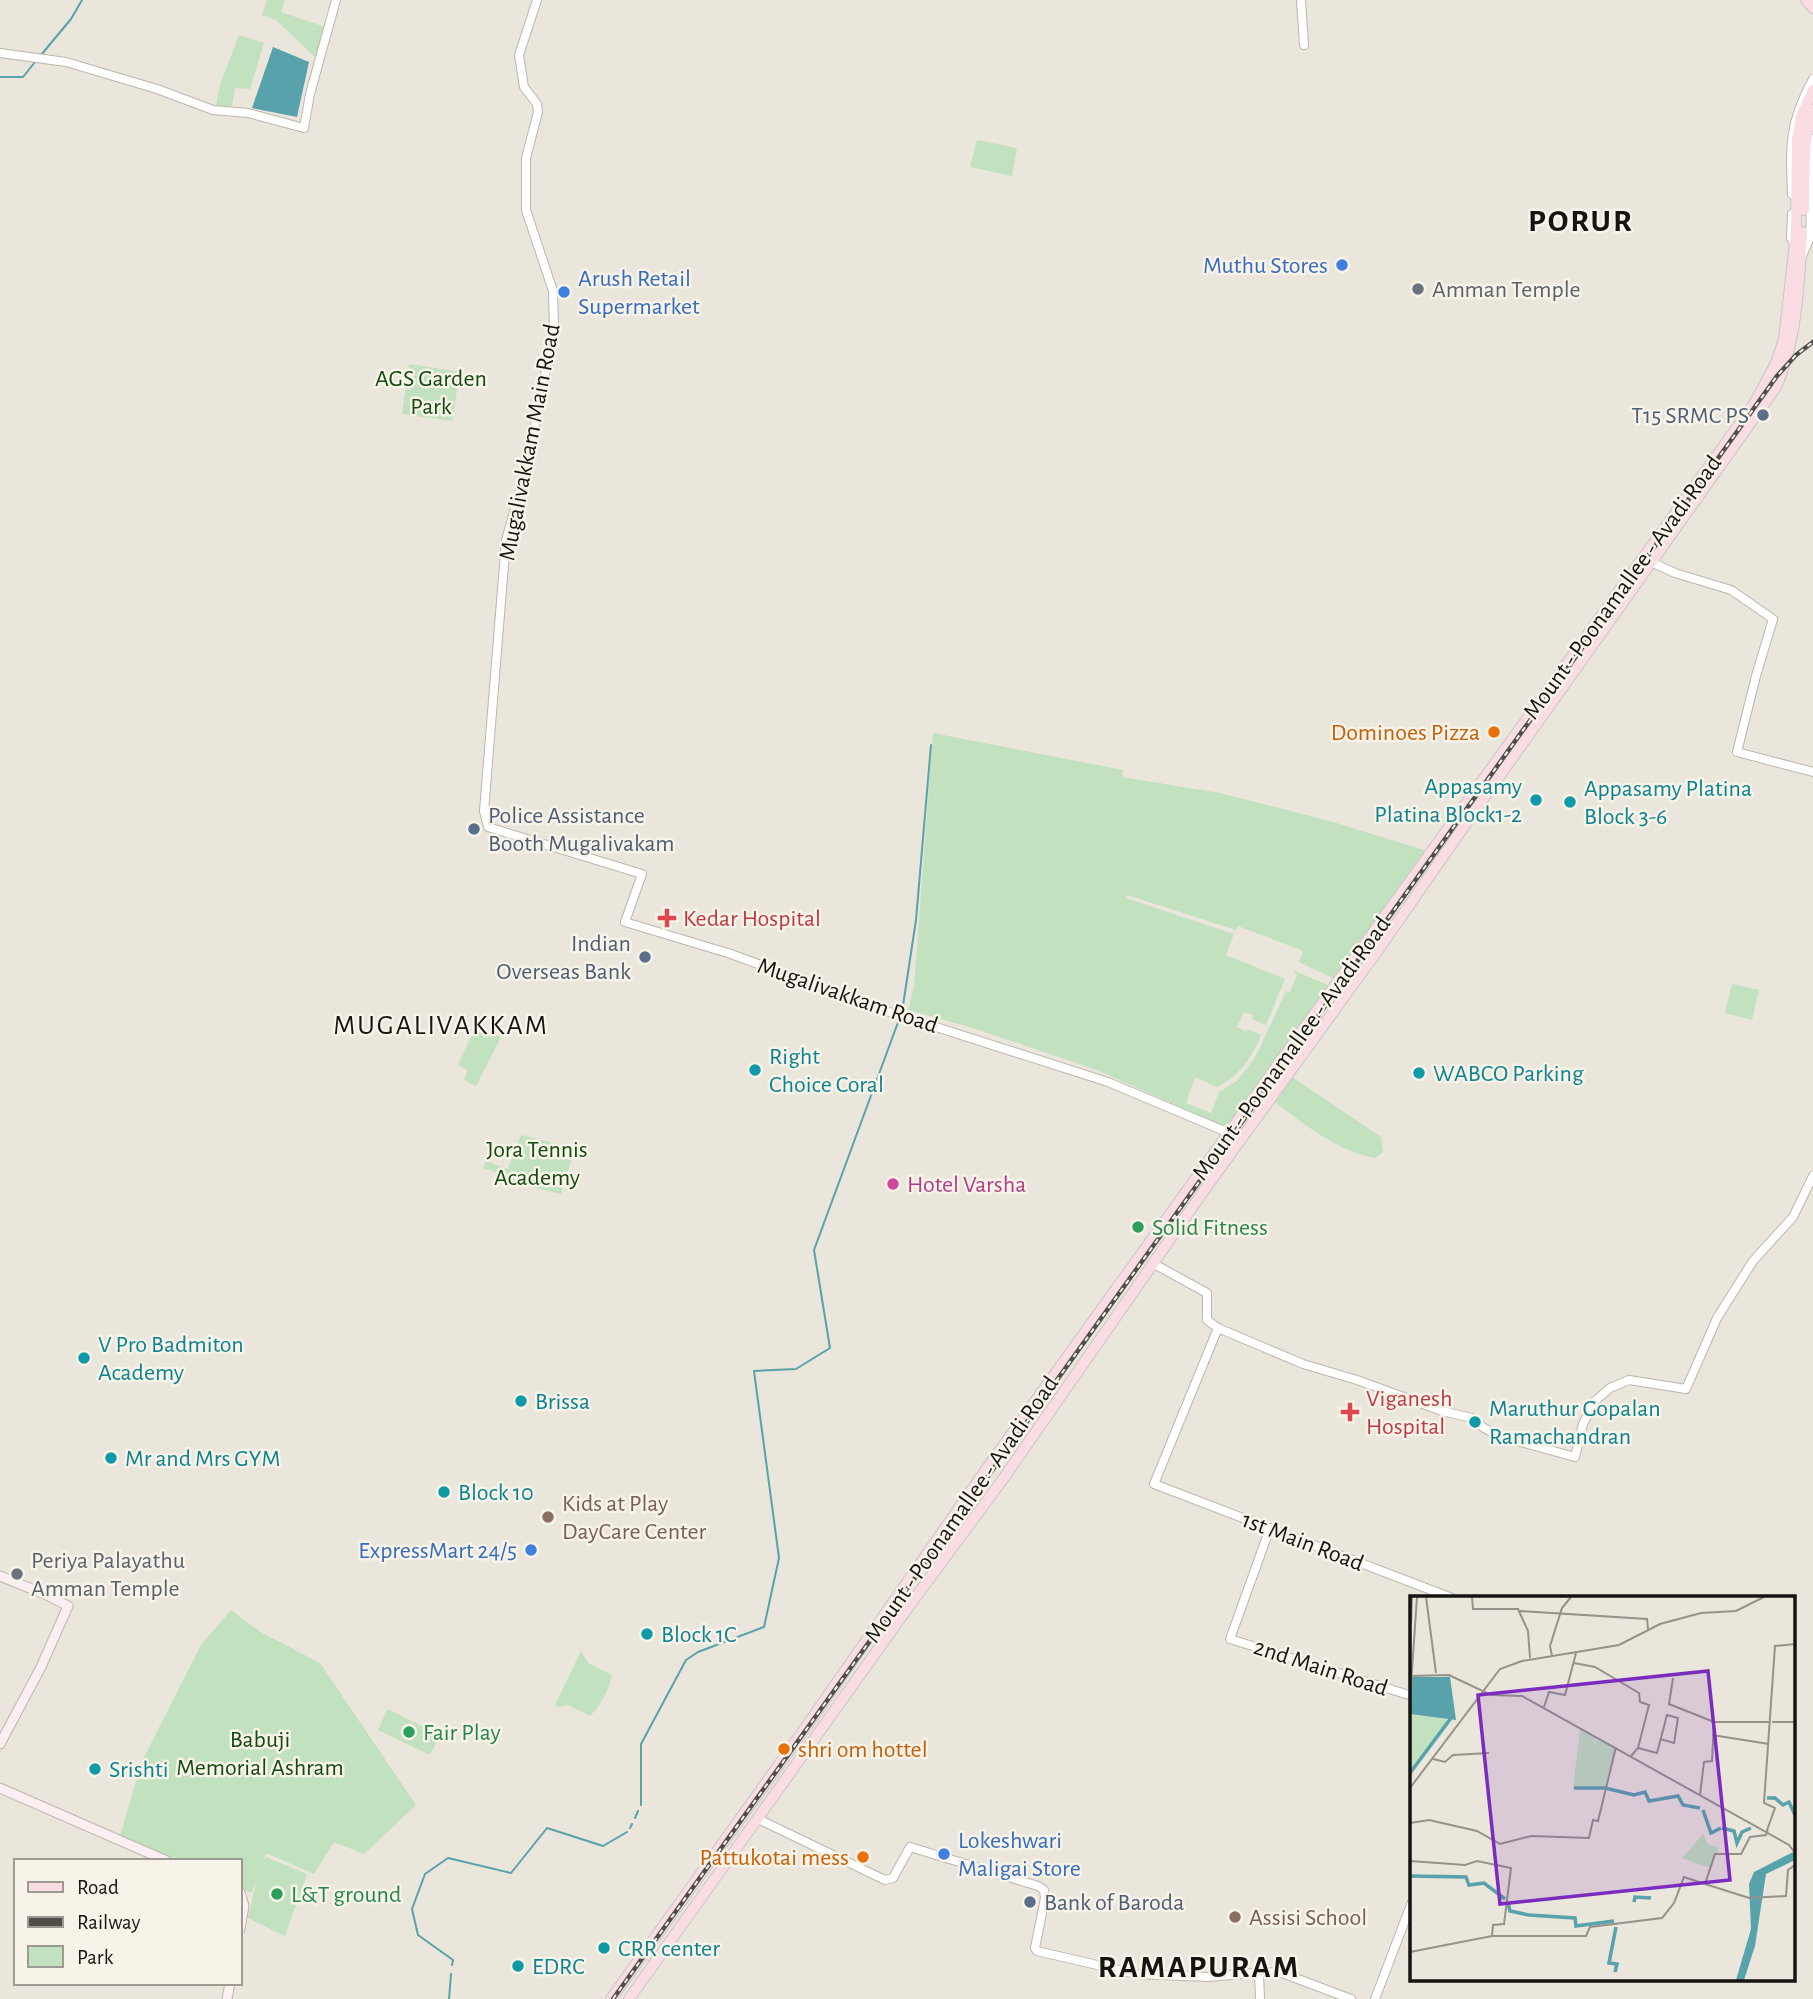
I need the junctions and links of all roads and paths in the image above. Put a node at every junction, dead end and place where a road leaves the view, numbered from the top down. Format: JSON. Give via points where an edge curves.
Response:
{"nodes":[{"id":1,"x":336,"y":0,"type":"edge"},
{"id":2,"x":537,"y":0,"type":"edge"},
{"id":3,"x":1301,"y":0,"type":"edge"},
{"id":4,"x":1806,"y":0,"type":"edge"},
{"id":5,"x":1813,"y":8,"type":"edge"},
{"id":6,"x":1304,"y":45,"type":"dead end"},
{"id":7,"x":0,"y":52,"type":"edge"},
{"id":8,"x":1813,"y":79,"type":"edge"},
{"id":9,"x":1813,"y":90,"type":"edge"},
{"id":10,"x":1813,"y":110,"type":"edge"},
{"id":11,"x":1813,"y":139,"type":"edge"},
{"id":12,"x":1797,"y":240,"type":"junction"},
{"id":13,"x":1801,"y":257,"type":"junction"},
{"id":14,"x":1722,"y":455,"type":"junction"},
{"id":15,"x":1651,"y":557,"type":"junction"},
{"id":16,"x":1620,"y":597,"type":"junction"},
{"id":17,"x":1813,"y":772,"type":"edge"},
{"id":18,"x":514,"y":834,"type":"joint"},
{"id":19,"x":1330,"y":994,"type":"junction"},
{"id":20,"x":1341,"y":1002,"type":"junction"},
{"id":21,"x":1230,"y":1133,"type":"junction"},
{"id":22,"x":1241,"y":1138,"type":"junction"},
{"id":23,"x":1813,"y":1176,"type":"edge"},
{"id":24,"x":1156,"y":1237,"type":"junction"},
{"id":25,"x":1167,"y":1245,"type":"junction"},
{"id":26,"x":1154,"y":1264,"type":"junction"},
{"id":27,"x":1218,"y":1328,"type":"junction"},
{"id":28,"x":1269,"y":1528,"type":"junction"},
{"id":29,"x":0,"y":1576,"type":"edge"},
{"id":30,"x":1447,"y":1596,"type":"edge"},
{"id":31,"x":1410,"y":1695,"type":"edge"},
{"id":32,"x":0,"y":1744,"type":"edge"},
{"id":33,"x":0,"y":1788,"type":"edge"},
{"id":34,"x":758,"y":1819,"type":"junction"},
{"id":35,"x":162,"y":1859,"type":"edge"},
{"id":36,"x":242,"y":1899,"type":"edge"},
{"id":37,"x":1410,"y":1907,"type":"edge"},
{"id":38,"x":242,"y":1918,"type":"edge"},
{"id":39,"x":1259,"y":1974,"type":"junction"},
{"id":40,"x":611,"y":1999,"type":"edge"},
{"id":41,"x":629,"y":1999,"type":"edge"},
{"id":42,"x":1260,"y":1999,"type":"edge"},
{"id":43,"x":1351,"y":1999,"type":"edge"},
{"id":44,"x":1375,"y":1999,"type":"edge"}],
"edges":[{"from":1,"to":7,"type":"street","via":[[304,128],[248,113],[212,110],[65,62]]},
{"from":2,"to":18,"type":"street","name":"Mugalivakkam Main Road","via":[[519,55],[524,87],[538,112],[526,158],[526,210],[553,291],[554,327],[527,467],[506,540],[484,811],[488,827]]},
{"from":3,"to":6,"type":"street"},
{"from":4,"to":5,"type":"main road"},
{"from":8,"to":12,"type":"street","via":[[1800,102],[1791,135],[1791,238]]},
{"from":9,"to":12,"type":"main road","via":[[1797,139]]},
{"from":10,"to":12,"type":"main road","via":[[1804,153]]},
{"from":11,"to":13,"type":"street","via":[[1810,237]]},
{"from":12,"to":13,"type":"main road","name":"Mount - Poonamallee - Avadi Road"},
{"from":12,"to":14,"type":"main road","name":"Mount - Poonamallee - Avadi Road","via":[[1784,339],[1776,363]]},
{"from":13,"to":14,"type":"main road","name":"Mount - Poonamallee - Avadi Road","via":[[1785,366],[1776,387]]},
{"from":14,"to":15,"type":"main road","name":"Mount - Poonamallee - Avadi Road"},
{"from":15,"to":16,"type":"main road","name":"Mount - Poonamallee - Avadi Road"},
{"from":15,"to":17,"type":"street","via":[[1675,573],[1731,590],[1773,619],[1737,752]]},
{"from":16,"to":19,"type":"main road","name":"Mount - Poonamallee - Avadi Road"},
{"from":16,"to":20,"type":"main road","name":"Mount - Poonamallee - Avadi Road"},
{"from":18,"to":21,"type":"street","name":"Mugalivakkam Road","via":[[642,874],[625,922],[1108,1082]]},
{"from":19,"to":20,"type":"main road"},
{"from":19,"to":21,"type":"main road","name":"Mount - Poonamallee - Avadi Road"},
{"from":20,"to":22,"type":"main road","name":"Mount - Poonamallee - Avadi Road"},
{"from":21,"to":22,"type":"street","name":"Mugalivakkam Road"},
{"from":21,"to":24,"type":"main road","name":"Mount - Poonamallee - Avadi Road"},
{"from":22,"to":25,"type":"main road","name":"Mount - Poonamallee - Avadi Road"},
{"from":23,"to":27,"type":"street","via":[[1793,1217],[1753,1261],[1717,1318],[1686,1389],[1629,1380],[1610,1388],[1595,1401],[1583,1424],[1575,1457],[1507,1439],[1472,1418],[1303,1364]]},
{"from":24,"to":25,"type":"main road"},
{"from":24,"to":40,"type":"main road","name":"Mount - Poonamallee - Avadi Road"},
{"from":25,"to":26,"type":"main road","name":"Mount - Poonamallee - Avadi Road"},
{"from":26,"to":27,"type":"street","via":[[1207,1293],[1206,1320]]},
{"from":26,"to":34,"type":"main road","name":"Mount - Poonamallee - Avadi Road"},
{"from":27,"to":28,"type":"street","name":"1st Main Road","via":[[1154,1484]]},
{"from":28,"to":30,"type":"street","name":"1st Main Road"},
{"from":28,"to":31,"type":"street","name":"2nd Main Road","via":[[1230,1639]]},
{"from":29,"to":32,"type":"main road","via":[[68,1606]]},
{"from":33,"to":35,"type":"main road"},
{"from":34,"to":39,"type":"street","via":[[885,1880],[892,1878],[910,1847],[1038,1886],[1045,1898],[1037,1951],[1136,1974]]},
{"from":34,"to":41,"type":"main road","name":"Mount - Poonamallee - Avadi Road"},
{"from":36,"to":38,"type":"main road"},
{"from":37,"to":44,"type":"street"},
{"from":39,"to":42,"type":"street"},
{"from":39,"to":43,"type":"street","via":[[1283,1973]]}]}
